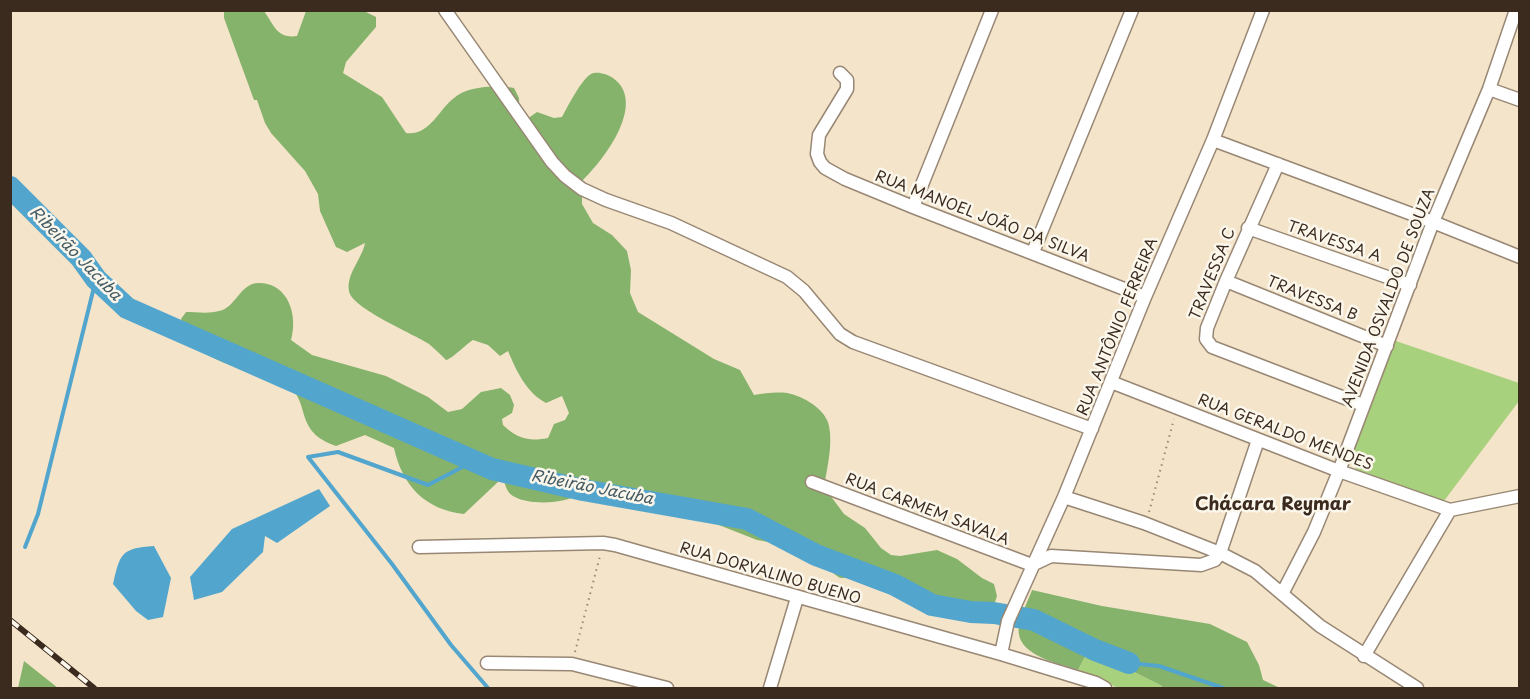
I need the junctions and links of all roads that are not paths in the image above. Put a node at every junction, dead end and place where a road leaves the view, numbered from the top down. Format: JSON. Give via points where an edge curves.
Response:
{"nodes":[{"id":1,"x":445,"y":10,"type":"edge"},
{"id":2,"x":992,"y":10,"type":"edge"},
{"id":3,"x":1132,"y":10,"type":"edge"},
{"id":4,"x":1263,"y":10,"type":"edge"},
{"id":5,"x":1516,"y":10,"type":"edge"},
{"id":6,"x":840,"y":73,"type":"dead end"},
{"id":7,"x":1489,"y":89,"type":"junction"},
{"id":8,"x":1520,"y":100,"type":"edge"},
{"id":9,"x":1213,"y":140,"type":"junction"},
{"id":10,"x":1278,"y":164,"type":"junction"},
{"id":11,"x":913,"y":207,"type":"junction"},
{"id":12,"x":1433,"y":222,"type":"junction"},
{"id":13,"x":1248,"y":228,"type":"junction"},
{"id":14,"x":1033,"y":252,"type":"junction"},
{"id":15,"x":1520,"y":256,"type":"edge"},
{"id":16,"x":1226,"y":281,"type":"junction"},
{"id":17,"x":1410,"y":285,"type":"junction"},
{"id":18,"x":1146,"y":297,"type":"junction"},
{"id":19,"x":1387,"y":345,"type":"junction"},
{"id":20,"x":1111,"y":382,"type":"junction"},
{"id":21,"x":1363,"y":405,"type":"junction"},
{"id":22,"x":1092,"y":429,"type":"junction"},
{"id":23,"x":1258,"y":440,"type":"junction"},
{"id":24,"x":1339,"y":471,"type":"junction"},
{"id":25,"x":812,"y":482,"type":"dead end"},
{"id":26,"x":1520,"y":496,"type":"edge"},
{"id":27,"x":1064,"y":497,"type":"junction"},
{"id":28,"x":1450,"y":510,"type":"junction"},
{"id":29,"x":419,"y":547,"type":"dead end"},
{"id":30,"x":1220,"y":554,"type":"junction"},
{"id":31,"x":1032,"y":565,"type":"junction"},
{"id":32,"x":1282,"y":594,"type":"junction"},
{"id":33,"x":797,"y":598,"type":"junction"},
{"id":34,"x":1001,"y":654,"type":"junction"},
{"id":35,"x":1364,"y":656,"type":"junction"},
{"id":36,"x":487,"y":663,"type":"dead end"},
{"id":37,"x":667,"y":688,"type":"edge"},
{"id":38,"x":770,"y":688,"type":"edge"},
{"id":39,"x":1105,"y":688,"type":"edge"},
{"id":40,"x":1417,"y":688,"type":"edge"}],
"edges":[{"from":1,"to":22,"type":"street","via":[[552,162],[582,189],[671,223],[787,277],[840,334],[853,342]]},
{"from":2,"to":11,"type":"street"},
{"from":3,"to":14,"type":"street"},
{"from":4,"to":9,"type":"street","name":"RUA ANTÔNIO FERREIRA"},
{"from":5,"to":7,"type":"street","name":"AVENIDA OSVALDO DE SOUZA"},
{"from":6,"to":11,"type":"street","name":"RUA MANOEL JOÃO DA SILVA","via":[[847,80],[847,89],[819,135],[820,162],[845,179]]},
{"from":7,"to":8,"type":"street"},
{"from":7,"to":12,"type":"street","name":"AVENIDA OSVALDO DE SOUZA"},
{"from":9,"to":10,"type":"street"},
{"from":9,"to":18,"type":"street","name":"RUA ANTÔNIO FERREIRA"},
{"from":10,"to":12,"type":"street"},
{"from":10,"to":13,"type":"street","name":"TRAVESSA C"},
{"from":11,"to":14,"type":"street","name":"RUA MANOEL JOÃO DA SILVA"},
{"from":12,"to":15,"type":"street"},
{"from":12,"to":17,"type":"street","name":"AVENIDA OSVALDO DE SOUZA"},
{"from":13,"to":16,"type":"street","name":"TRAVESSA C"},
{"from":13,"to":17,"type":"street","name":"TRAVESSA A"},
{"from":14,"to":18,"type":"street","name":"RUA MANOEL JOÃO DA SILVA"},
{"from":16,"to":19,"type":"street","name":"TRAVESSA B"},
{"from":16,"to":21,"type":"street","name":"TRAVESSA C","via":[[1206,333],[1212,347]]},
{"from":17,"to":19,"type":"street","name":"AVENIDA OSVALDO DE SOUZA"},
{"from":18,"to":20,"type":"street","name":"RUA ANTÔNIO FERREIRA"},
{"from":19,"to":21,"type":"street","name":"AVENIDA OSVALDO DE SOUZA"},
{"from":20,"to":22,"type":"street","name":"RUA ANTÔNIO FERREIRA"},
{"from":20,"to":23,"type":"street","name":"RUA GERALDO MENDES"},
{"from":21,"to":24,"type":"street","name":"AVENIDA OSVALDO DE SOUZA"},
{"from":22,"to":27,"type":"street","name":"RUA ANTÔNIO FERREIRA"},
{"from":23,"to":24,"type":"street","name":"RUA GERALDO MENDES"},
{"from":23,"to":30,"type":"street"},
{"from":24,"to":28,"type":"street","name":"RUA GERALDO MENDES"},
{"from":24,"to":32,"type":"street","name":"AVENIDA OSVALDO DE SOUZA"},
{"from":25,"to":31,"type":"street","name":"RUA CARMEM SAVALA"},
{"from":26,"to":28,"type":"street"},
{"from":27,"to":30,"type":"street"},
{"from":27,"to":31,"type":"street","name":"RUA ANTÔNIO FERREIRA"},
{"from":28,"to":35,"type":"street"},
{"from":29,"to":33,"type":"street","name":"RUA DORVALINO BUENO","via":[[603,543]]},
{"from":30,"to":31,"type":"street","via":[[1201,565],[1051,556]]},
{"from":30,"to":32,"type":"street","via":[[1255,571]]},
{"from":31,"to":34,"type":"street","name":"RUA ANTÔNIO FERREIRA","via":[[1008,621]]},
{"from":32,"to":35,"type":"street"},
{"from":33,"to":34,"type":"street","name":"RUA DORVALINO BUENO"},
{"from":33,"to":38,"type":"street"},
{"from":34,"to":39,"type":"street","name":"RUA DORVALINO BUENO"},
{"from":35,"to":40,"type":"street"},
{"from":36,"to":37,"type":"street","via":[[572,664]]}]}
